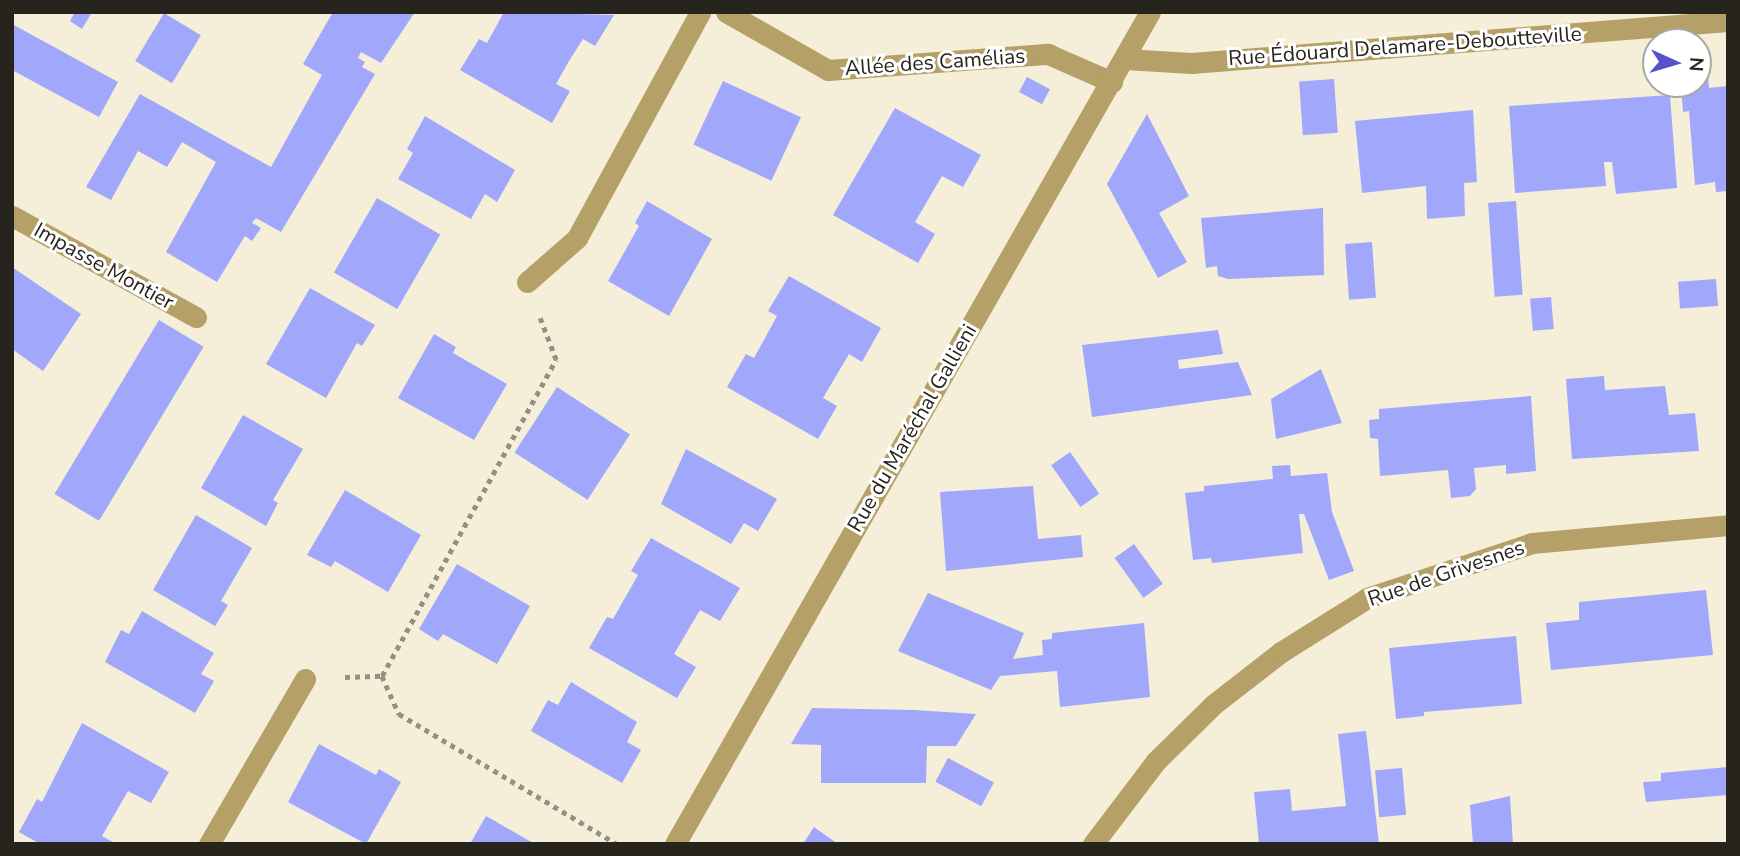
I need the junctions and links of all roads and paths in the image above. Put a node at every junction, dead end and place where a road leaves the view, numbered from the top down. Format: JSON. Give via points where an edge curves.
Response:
{"nodes":[{"id":1,"x":699,"y":12,"type":"edge"},
{"id":2,"x":726,"y":12,"type":"edge"},
{"id":3,"x":1150,"y":12,"type":"edge"},
{"id":4,"x":1728,"y":21,"type":"edge"},
{"id":5,"x":1125,"y":59,"type":"junction"},
{"id":6,"x":1112,"y":82,"type":"junction"},
{"id":7,"x":12,"y":216,"type":"edge"},
{"id":8,"x":527,"y":282,"type":"joint"},
{"id":9,"x":196,"y":317,"type":"dead end"},
{"id":10,"x":1728,"y":525,"type":"edge"},
{"id":11,"x":382,"y":676,"type":"junction"},
{"id":12,"x":305,"y":678,"type":"joint"},
{"id":13,"x":209,"y":844,"type":"edge"},
{"id":14,"x":617,"y":844,"type":"edge"},
{"id":15,"x":674,"y":844,"type":"edge"},
{"id":16,"x":1093,"y":844,"type":"edge"}],
"edges":[{"from":1,"to":8,"type":"street","via":[[577,238]]},
{"from":2,"to":6,"type":"street","name":"Allée des Camélias","via":[[828,70],[1048,54]]},
{"from":3,"to":5,"type":"street","name":"Rue du Maréchal Gallieni"},
{"from":4,"to":5,"type":"street","name":"Rue Édouard Delamare-Deboutteville","via":[[1191,63]]},
{"from":5,"to":6,"type":"street","name":"Rue du Maréchal Gallieni"},
{"from":6,"to":15,"type":"street","name":"Rue du Maréchal Gallieni"},
{"from":7,"to":9,"type":"street","name":"Impasse Montier"},
{"from":8,"to":11,"type":"path","via":[[556,360]]},
{"from":10,"to":16,"type":"street","name":"Rue de Grivesnes","via":[[1532,543],[1367,598],[1281,652],[1214,704],[1156,761]]},
{"from":11,"to":12,"type":"path"},
{"from":11,"to":14,"type":"path","via":[[400,714]]},
{"from":12,"to":13,"type":"street"}]}
